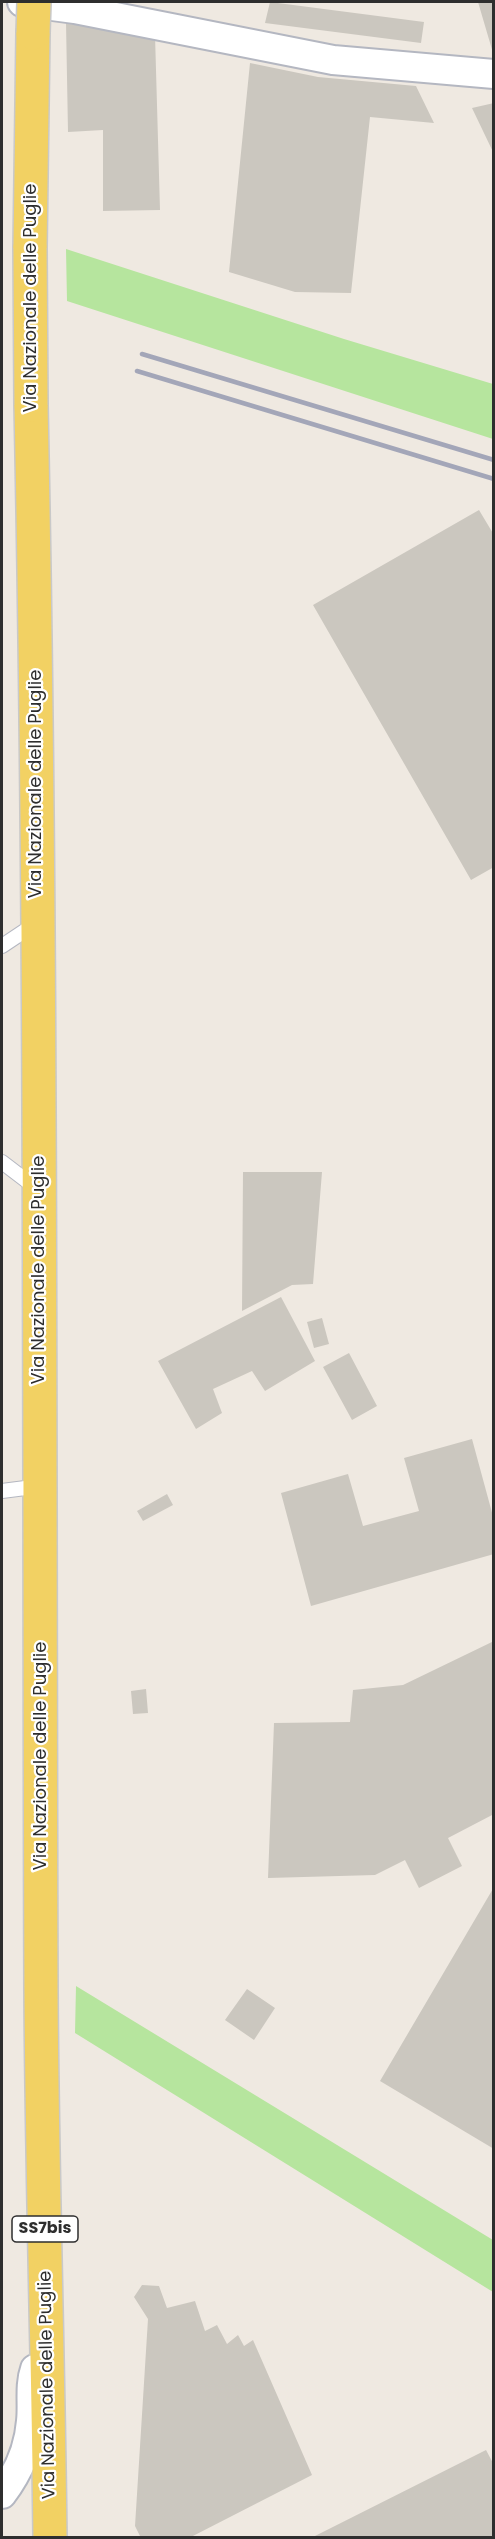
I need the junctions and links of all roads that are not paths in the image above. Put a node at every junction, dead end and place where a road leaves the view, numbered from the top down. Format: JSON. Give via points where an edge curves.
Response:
{"nodes":[{"id":1,"x":22,"y":2,"type":"edge"},
{"id":2,"x":33,"y":17,"type":"edge"},
{"id":3,"x":494,"y":74,"type":"edge"},
{"id":4,"x":37,"y":923,"type":"junction"},
{"id":5,"x":2,"y":946,"type":"edge"},
{"id":6,"x":2,"y":1162,"type":"edge"},
{"id":7,"x":39,"y":1190,"type":"junction"},
{"id":8,"x":41,"y":1486,"type":"junction"},
{"id":9,"x":2,"y":1491,"type":"edge"},
{"id":10,"x":48,"y":2334,"type":"junction"},
{"id":11,"x":2,"y":2494,"type":"edge"},
{"id":12,"x":50,"y":2538,"type":"edge"}],
"edges":[{"from":1,"to":3,"type":"street","via":[[333,60]]},
{"from":2,"to":4,"type":"main road","name":"Via Nazionale delle Puglie","number":"SS7bis","bridge":true,"via":[[30,248]]},
{"from":4,"to":5,"type":"lane"},
{"from":4,"to":7,"type":"main road","name":"Via Nazionale delle Puglie","number":"SS7bis"},
{"from":6,"to":7,"type":"lane"},
{"from":7,"to":8,"type":"main road","name":"Via Nazionale delle Puglie","number":"SS7bis"},
{"from":8,"to":9,"type":"lane"},
{"from":8,"to":10,"type":"main road","name":"Via Nazionale delle Puglie","number":"SS7bis","via":[[42,2123]]},
{"from":10,"to":11,"type":"street","via":[[32,2378],[27,2447]]},
{"from":10,"to":12,"type":"main road","name":"Via Nazionale delle Puglie","number":"SS7bis"}]}
